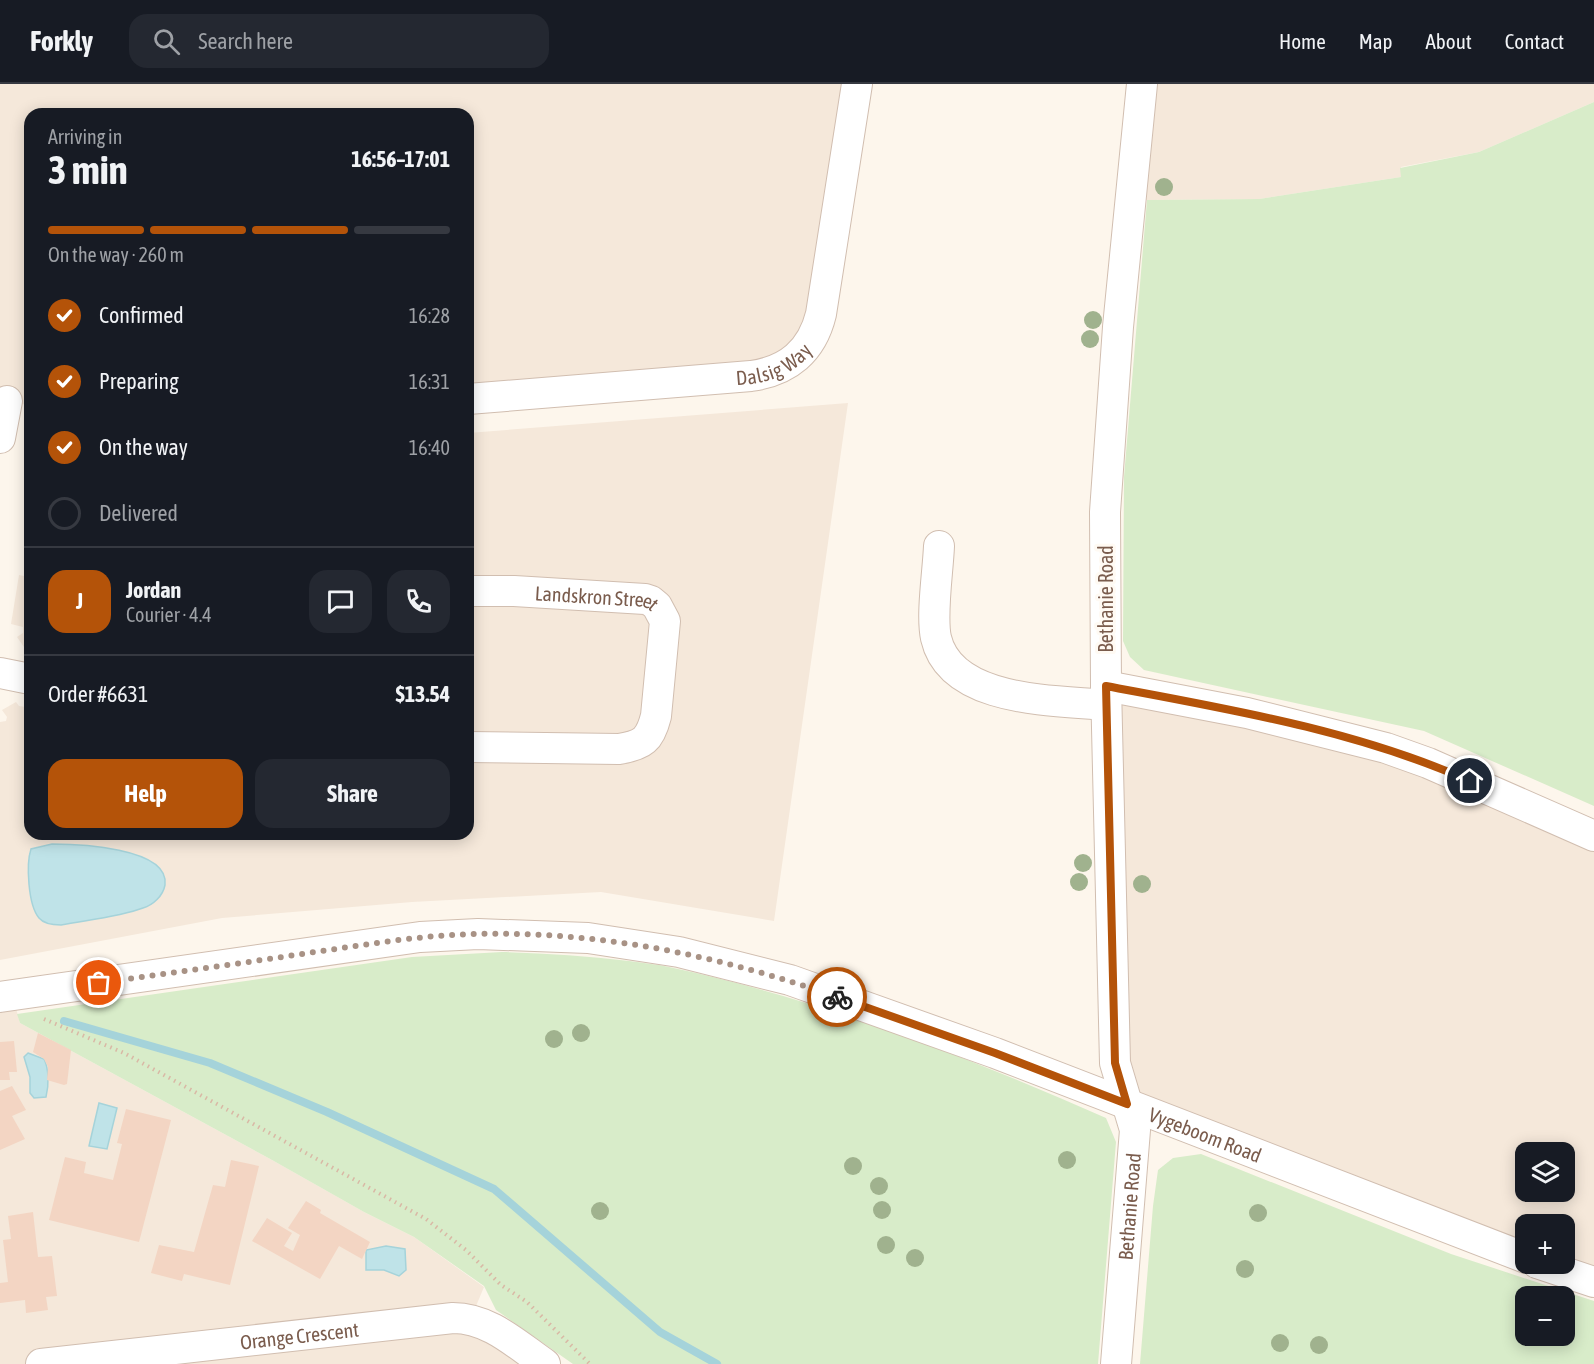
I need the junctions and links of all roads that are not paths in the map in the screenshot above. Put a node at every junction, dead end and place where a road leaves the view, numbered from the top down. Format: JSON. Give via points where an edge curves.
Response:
{"nodes":[{"id":1,"x":857,"y":84,"type":"edge"},
{"id":2,"x":1142,"y":84,"type":"edge"},
{"id":3,"x":474,"y":399,"type":"edge"},
{"id":4,"x":12,"y":403,"type":"edge"},
{"id":5,"x":0,"y":438,"type":"edge"},
{"id":6,"x":939,"y":546,"type":"dead end"},
{"id":7,"x":474,"y":591,"type":"edge"},
{"id":8,"x":0,"y":673,"type":"edge"},
{"id":9,"x":24,"y":678,"type":"edge"},
{"id":10,"x":1106,"y":695,"type":"junction"},
{"id":11,"x":474,"y":747,"type":"edge"},
{"id":12,"x":1594,"y":837,"type":"edge"},
{"id":13,"x":4,"y":997,"type":"edge"},
{"id":14,"x":1127,"y":1104,"type":"junction"},
{"id":15,"x":1515,"y":1254,"type":"edge"},
{"id":16,"x":1570,"y":1274,"type":"edge"},
{"id":17,"x":1594,"y":1282,"type":"edge"},
{"id":18,"x":41,"y":1364,"type":"edge"},
{"id":19,"x":545,"y":1364,"type":"edge"},
{"id":20,"x":1116,"y":1364,"type":"edge"}],
"edges":[{"from":1,"to":3,"type":"street","name":"Dalsig Way","via":[[819,321],[812,340],[793,361],[752,376]]},
{"from":2,"to":10,"type":"street","name":"Bethanie Road","via":[[1105,512]]},
{"from":4,"to":5,"type":"street"},
{"from":6,"to":10,"type":"street","via":[[935,628],[941,650],[954,668],[980,687],[1006,695]]},
{"from":7,"to":11,"type":"street","name":"Landskron Street","via":[[645,599],[657,606],[665,621],[656,716],[646,739],[619,749]]},
{"from":8,"to":9,"type":"street"},
{"from":10,"to":12,"type":"street","via":[[1247,713],[1386,748]]},
{"from":10,"to":14,"type":"street","name":"Bethanie Road","via":[[1115,1063]]},
{"from":13,"to":14,"type":"street","name":"Vygeboom Road","via":[[420,937],[478,934],[588,938],[679,952],[790,980]]},
{"from":14,"to":15,"type":"street","name":"Vygeboom Road"},
{"from":14,"to":20,"type":"street","name":"Bethanie Road","via":[[1135,1130]]},
{"from":16,"to":17,"type":"street"},
{"from":18,"to":19,"type":"street","name":"Orange Crescent","via":[[453,1318],[483,1322]]}]}
